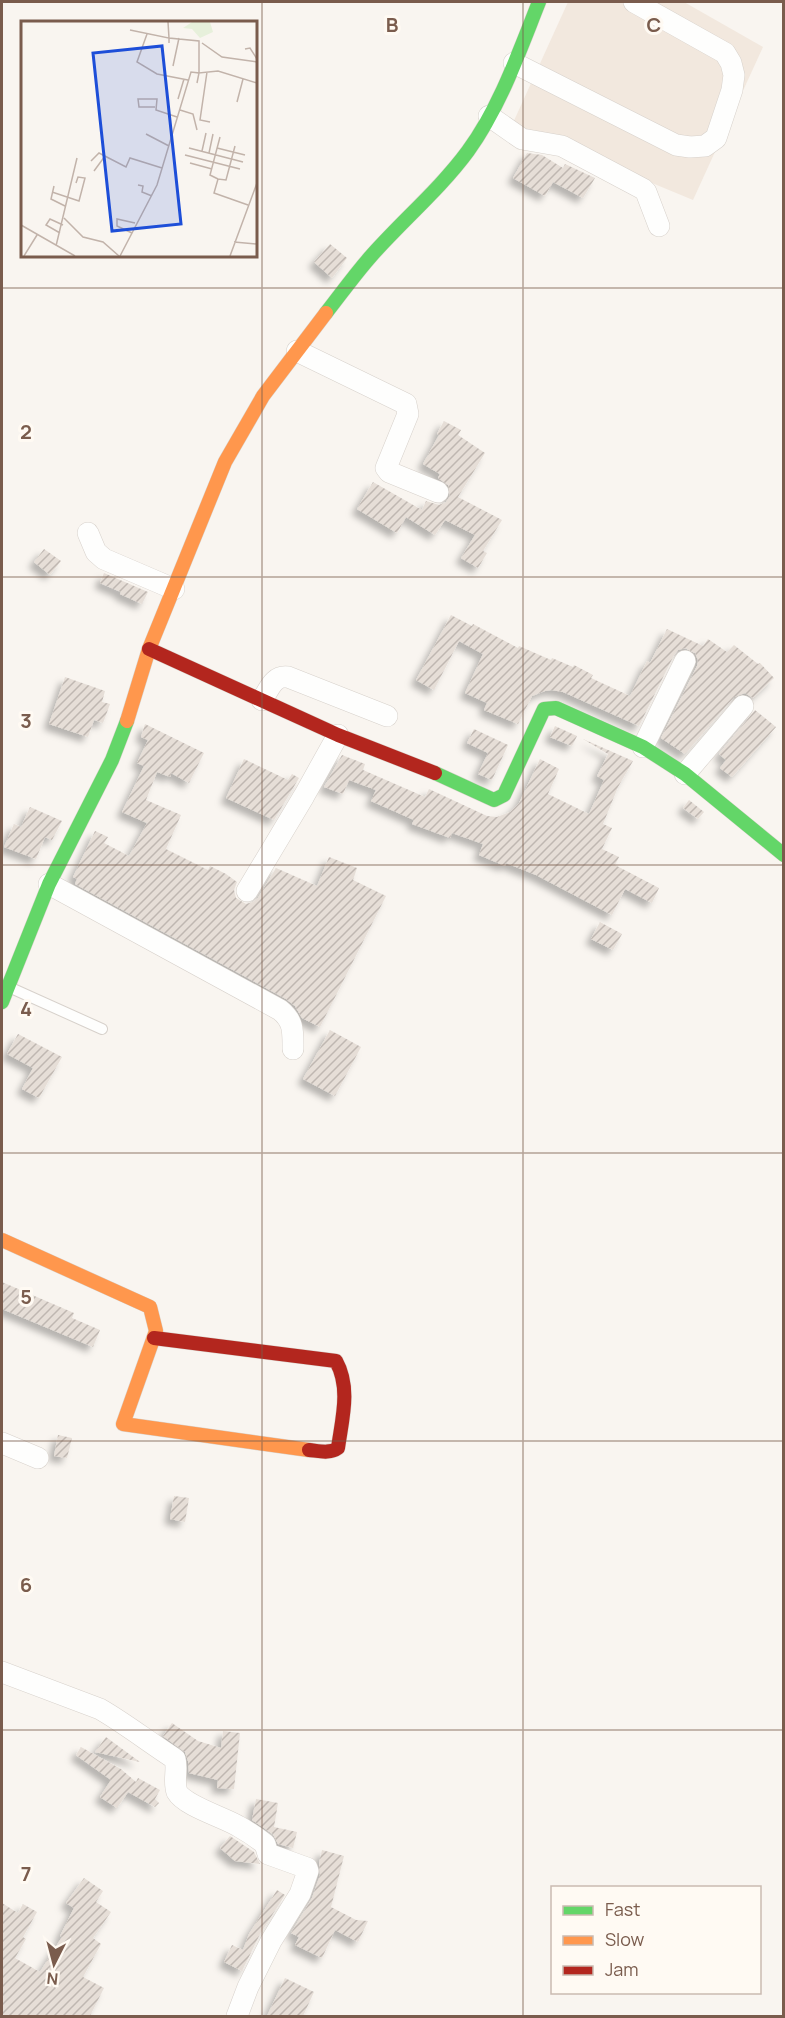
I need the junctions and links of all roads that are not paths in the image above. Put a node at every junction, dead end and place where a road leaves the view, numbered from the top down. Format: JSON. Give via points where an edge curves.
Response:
{"nodes":[{"id":1,"x":539,"y":2,"type":"edge"},
{"id":2,"x":634,"y":2,"type":"edge"},
{"id":3,"x":514,"y":63,"type":"junction"},
{"id":4,"x":489,"y":116,"type":"junction"},
{"id":5,"x":659,"y":226,"type":"dead end"},
{"id":6,"x":297,"y":351,"type":"junction"},
{"id":7,"x":438,"y":492,"type":"dead end"},
{"id":8,"x":88,"y":533,"type":"dead end"},
{"id":9,"x":174,"y":589,"type":"junction"},
{"id":10,"x":148,"y":649,"type":"junction"},
{"id":11,"x":685,"y":661,"type":"dead end"},
{"id":12,"x":262,"y":700,"type":"junction"},
{"id":13,"x":743,"y":706,"type":"dead end"},
{"id":14,"x":387,"y":716,"type":"dead end"},
{"id":15,"x":338,"y":735,"type":"junction"},
{"id":16,"x":643,"y":747,"type":"junction"},
{"id":17,"x":685,"y":774,"type":"junction"},
{"id":18,"x":780,"y":845,"type":"edge"},
{"id":19,"x":49,"y":884,"type":"junction"},
{"id":20,"x":247,"y":891,"type":"dead end"},
{"id":21,"x":4,"y":986,"type":"edge"},
{"id":22,"x":2,"y":1002,"type":"edge"},
{"id":23,"x":102,"y":1029,"type":"dead end"},
{"id":24,"x":293,"y":1049,"type":"dead end"},
{"id":25,"x":2,"y":1240,"type":"edge"},
{"id":26,"x":154,"y":1338,"type":"junction"},
{"id":27,"x":2,"y":1443,"type":"edge"},
{"id":28,"x":38,"y":1458,"type":"dead end"},
{"id":29,"x":2,"y":1672,"type":"edge"},
{"id":30,"x":237,"y":2016,"type":"edge"}],
"edges":[{"from":1,"to":3,"type":"street"},
{"from":2,"to":3,"type":"street","via":[[725,53],[731,63],[732,90],[716,138],[705,147],[676,145]]},
{"from":3,"to":4,"type":"street"},
{"from":4,"to":5,"type":"street","via":[[522,139],[562,147],[643,189]]},
{"from":4,"to":6,"type":"street","via":[[447,177],[371,256]]},
{"from":6,"to":7,"type":"street","via":[[406,404],[408,414],[386,468]]},
{"from":6,"to":9,"type":"street","via":[[262,396],[225,462]]},
{"from":8,"to":9,"type":"street","via":[[96,552],[104,559]]},
{"from":9,"to":10,"type":"street"},
{"from":10,"to":12,"type":"street"},
{"from":10,"to":19,"type":"street","via":[[124,732]]},
{"from":11,"to":16,"type":"street"},
{"from":12,"to":14,"type":"street","via":[[275,679],[282,676]]},
{"from":12,"to":15,"type":"street"},
{"from":13,"to":17,"type":"street"},
{"from":15,"to":16,"type":"street","via":[[494,800],[504,795],[544,710],[549,707]]},
{"from":15,"to":20,"type":"street"},
{"from":16,"to":17,"type":"street"},
{"from":17,"to":18,"type":"street"},
{"from":19,"to":21,"type":"street"},
{"from":19,"to":24,"type":"street","via":[[280,1010],[293,1026]]},
{"from":21,"to":22,"type":"street"},
{"from":21,"to":23,"type":"lane"},
{"from":25,"to":26,"type":"street","via":[[150,1307]]},
{"from":26,"to":26,"type":"street","via":[[336,1361],[346,1382],[338,1448],[326,1452],[123,1424]]},
{"from":27,"to":28,"type":"street"},
{"from":29,"to":30,"type":"street","via":[[115,1718],[175,1759],[176,1790],[183,1798],[253,1835],[265,1844],[268,1854],[307,1868],[300,1893],[271,1941]]}]}
